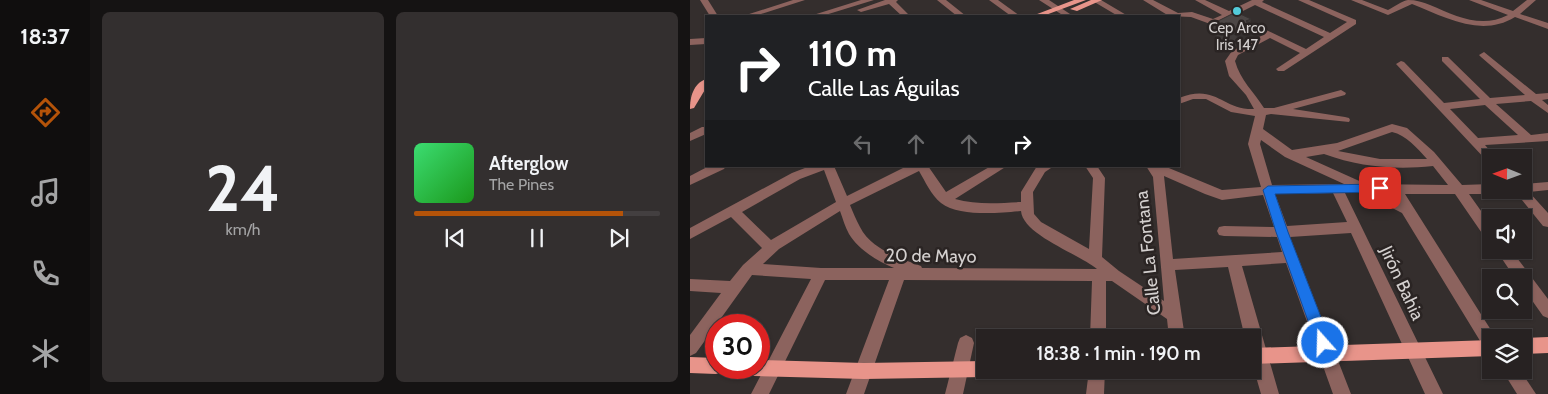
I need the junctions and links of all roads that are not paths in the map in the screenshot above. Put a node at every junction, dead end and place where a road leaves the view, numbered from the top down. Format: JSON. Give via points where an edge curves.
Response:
{"nodes":[{"id":1,"x":704,"y":0,"type":"edge"},
{"id":2,"x":798,"y":0,"type":"edge"},
{"id":3,"x":870,"y":0,"type":"edge"},
{"id":4,"x":891,"y":0,"type":"edge"},
{"id":5,"x":941,"y":0,"type":"edge"},
{"id":6,"x":993,"y":0,"type":"edge"},
{"id":7,"x":1043,"y":0,"type":"edge"},
{"id":8,"x":1082,"y":0,"type":"edge"},
{"id":9,"x":1096,"y":0,"type":"edge"},
{"id":10,"x":1148,"y":0,"type":"edge"},
{"id":11,"x":1199,"y":0,"type":"edge"},
{"id":12,"x":1302,"y":0,"type":"edge"},
{"id":13,"x":1355,"y":0,"type":"edge"},
{"id":14,"x":1411,"y":0,"type":"edge"},
{"id":15,"x":1473,"y":0,"type":"edge"},
{"id":16,"x":1532,"y":0,"type":"edge"},
{"id":17,"x":1257,"y":1,"type":"edge"},
{"id":18,"x":1476,"y":9,"type":"edge"},
{"id":19,"x":1061,"y":14,"type":"edge"},
{"id":20,"x":713,"y":15,"type":"edge"},
{"id":21,"x":750,"y":15,"type":"edge"},
{"id":22,"x":811,"y":15,"type":"edge"},
{"id":23,"x":816,"y":15,"type":"edge"},
{"id":24,"x":845,"y":15,"type":"edge"},
{"id":25,"x":905,"y":15,"type":"edge"},
{"id":26,"x":961,"y":15,"type":"edge"},
{"id":27,"x":1015,"y":15,"type":"edge"},
{"id":28,"x":1048,"y":15,"type":"edge"},
{"id":29,"x":1122,"y":15,"type":"edge"},
{"id":30,"x":1172,"y":15,"type":"edge"},
{"id":31,"x":1180,"y":15,"type":"edge"},
{"id":32,"x":1229,"y":15,"type":"junction"},
{"id":33,"x":1514,"y":15,"type":"junction"},
{"id":34,"x":1545,"y":25,"type":"edge"},
{"id":35,"x":1270,"y":35,"type":"junction"},
{"id":36,"x":1330,"y":37,"type":"junction"},
{"id":37,"x":705,"y":41,"type":"edge"},
{"id":38,"x":690,"y":42,"type":"edge"},
{"id":39,"x":1307,"y":53,"type":"junction"},
{"id":40,"x":1484,"y":55,"type":"dead end"},
{"id":41,"x":1445,"y":59,"type":"dead end"},
{"id":42,"x":1401,"y":64,"type":"dead end"},
{"id":43,"x":1281,"y":69,"type":"dead end"},
{"id":44,"x":705,"y":83,"type":"edge"},
{"id":45,"x":1180,"y":88,"type":"edge"},
{"id":46,"x":1341,"y":93,"type":"dead end"},
{"id":47,"x":1191,"y":95,"type":"junction"},
{"id":48,"x":1548,"y":96,"type":"edge"},
{"id":49,"x":1535,"y":98,"type":"junction"},
{"id":50,"x":1180,"y":100,"type":"edge"},
{"id":51,"x":1488,"y":102,"type":"junction"},
{"id":52,"x":690,"y":106,"type":"edge"},
{"id":53,"x":1443,"y":106,"type":"junction"},
{"id":54,"x":1548,"y":110,"type":"edge"},
{"id":55,"x":1275,"y":111,"type":"junction"},
{"id":56,"x":1261,"y":112,"type":"junction"},
{"id":57,"x":1344,"y":120,"type":"dead end"},
{"id":58,"x":705,"y":130,"type":"edge"},
{"id":59,"x":1257,"y":130,"type":"junction"},
{"id":60,"x":690,"y":137,"type":"edge"},
{"id":61,"x":1548,"y":137,"type":"edge"},
{"id":62,"x":1529,"y":139,"type":"junction"},
{"id":63,"x":1476,"y":142,"type":"junction"},
{"id":64,"x":1483,"y":149,"type":"edge"},
{"id":65,"x":1324,"y":150,"type":"junction"},
{"id":66,"x":1289,"y":154,"type":"junction"},
{"id":67,"x":1437,"y":162,"type":"junction"},
{"id":68,"x":718,"y":167,"type":"edge"},
{"id":69,"x":820,"y":167,"type":"edge"},
{"id":70,"x":828,"y":167,"type":"edge"},
{"id":71,"x":916,"y":167,"type":"edge"},
{"id":72,"x":923,"y":167,"type":"edge"},
{"id":73,"x":999,"y":167,"type":"edge"},
{"id":74,"x":1042,"y":167,"type":"edge"},
{"id":75,"x":1092,"y":167,"type":"edge"},
{"id":76,"x":1154,"y":167,"type":"edge"},
{"id":77,"x":1155,"y":167,"type":"edge"},
{"id":78,"x":690,"y":181,"type":"edge"},
{"id":79,"x":1548,"y":186,"type":"edge"},
{"id":80,"x":1363,"y":187,"type":"junction"},
{"id":81,"x":1532,"y":187,"type":"edge"},
{"id":82,"x":1337,"y":188,"type":"junction"},
{"id":83,"x":1396,"y":188,"type":"junction"},
{"id":84,"x":1482,"y":189,"type":"edge"},
{"id":85,"x":1268,"y":190,"type":"junction"},
{"id":86,"x":1458,"y":190,"type":"junction"},
{"id":87,"x":945,"y":199,"type":"junction"},
{"id":88,"x":1528,"y":199,"type":"edge"},
{"id":89,"x":844,"y":203,"type":"junction"},
{"id":90,"x":1027,"y":206,"type":"junction"},
{"id":91,"x":1407,"y":210,"type":"junction"},
{"id":92,"x":733,"y":211,"type":"junction"},
{"id":93,"x":1482,"y":222,"type":"edge"},
{"id":94,"x":1548,"y":222,"type":"edge"},
{"id":95,"x":1356,"y":228,"type":"junction"},
{"id":96,"x":1224,"y":231,"type":"dead end"},
{"id":97,"x":1282,"y":232,"type":"junction"},
{"id":98,"x":690,"y":234,"type":"edge"},
{"id":99,"x":771,"y":248,"type":"junction"},
{"id":100,"x":1291,"y":257,"type":"junction"},
{"id":101,"x":1095,"y":260,"type":"junction"},
{"id":102,"x":1233,"y":260,"type":"junction"},
{"id":103,"x":1167,"y":265,"type":"junction"},
{"id":104,"x":748,"y":269,"type":"junction"},
{"id":105,"x":899,"y":273,"type":"junction"},
{"id":106,"x":820,"y":274,"type":"junction"},
{"id":107,"x":928,"y":274,"type":"junction"},
{"id":108,"x":1106,"y":275,"type":"junction"},
{"id":109,"x":690,"y":285,"type":"edge"},
{"id":110,"x":734,"y":288,"type":"junction"},
{"id":111,"x":1532,"y":289,"type":"edge"},
{"id":112,"x":1548,"y":311,"type":"edge"},
{"id":113,"x":1173,"y":315,"type":"junction"},
{"id":114,"x":1099,"y":329,"type":"edge"},
{"id":115,"x":1175,"y":329,"type":"edge"},
{"id":116,"x":1249,"y":329,"type":"edge"},
{"id":117,"x":1482,"y":332,"type":"edge"},
{"id":118,"x":966,"y":343,"type":"dead end"},
{"id":119,"x":1548,"y":345,"type":"edge"},
{"id":120,"x":1532,"y":346,"type":"edge"},
{"id":121,"x":1482,"y":347,"type":"edge"},
{"id":122,"x":690,"y":348,"type":"edge"},
{"id":123,"x":1414,"y":351,"type":"junction"},
{"id":124,"x":1327,"y":353,"type":"junction"},
{"id":125,"x":1261,"y":356,"type":"edge"},
{"id":126,"x":690,"y":365,"type":"edge"},
{"id":127,"x":705,"y":366,"type":"edge"},
{"id":128,"x":773,"y":368,"type":"junction"},
{"id":129,"x":976,"y":369,"type":"edge"},
{"id":130,"x":960,"y":370,"type":"junction"},
{"id":131,"x":864,"y":371,"type":"junction"},
{"id":132,"x":1261,"y":371,"type":"edge"},
{"id":133,"x":1096,"y":379,"type":"edge"},
{"id":134,"x":1516,"y":379,"type":"edge"},
{"id":135,"x":760,"y":394,"type":"edge"},
{"id":136,"x":855,"y":394,"type":"edge"},
{"id":137,"x":954,"y":394,"type":"edge"},
{"id":138,"x":1095,"y":394,"type":"edge"},
{"id":139,"x":1270,"y":394,"type":"edge"},
{"id":140,"x":1342,"y":394,"type":"edge"},
{"id":141,"x":1434,"y":394,"type":"edge"},
{"id":142,"x":1527,"y":394,"type":"edge"}],
"edges":[{"from":1,"to":20,"type":"street"},
{"from":2,"to":21,"type":"street"},
{"from":2,"to":22,"type":"street"},
{"from":3,"to":23,"type":"street"},
{"from":4,"to":24,"type":"street"},
{"from":4,"to":25,"type":"street"},
{"from":5,"to":26,"type":"street"},
{"from":6,"to":27,"type":"street"},
{"from":7,"to":19,"type":"street"},
{"from":8,"to":19,"type":"main road"},
{"from":9,"to":19,"type":"main road"},
{"from":9,"to":29,"type":"street"},
{"from":10,"to":30,"type":"street"},
{"from":11,"to":32,"type":"street"},
{"from":12,"to":36,"type":"street","via":[[1353,22]]},
{"from":13,"to":14,"type":"street","via":[[1388,13]]},
{"from":14,"to":18,"type":"street"},
{"from":15,"to":18,"type":"street"},
{"from":16,"to":33,"type":"street"},
{"from":17,"to":32,"type":"street"},
{"from":17,"to":36,"type":"street"},
{"from":18,"to":33,"type":"street"},
{"from":18,"to":33,"type":"street","via":[[1477,24],[1488,24]]},
{"from":19,"to":28,"type":"main road"},
{"from":31,"to":32,"type":"street","via":[[1192,14],[1213,22]]},
{"from":32,"to":35,"type":"street"},
{"from":33,"to":34,"type":"street"},
{"from":35,"to":39,"type":"street"},
{"from":35,"to":56,"type":"street","via":[[1240,49],[1230,61],[1234,76]]},
{"from":36,"to":39,"type":"street"},
{"from":37,"to":38,"type":"street"},
{"from":39,"to":43,"type":"street"},
{"from":40,"to":49,"type":"street"},
{"from":41,"to":51,"type":"street"},
{"from":42,"to":53,"type":"street"},
{"from":44,"to":52,"type":"main road"},
{"from":45,"to":47,"type":"street"},
{"from":46,"to":55,"type":"street"},
{"from":47,"to":50,"type":"street"},
{"from":47,"to":56,"type":"street","via":[[1217,99],[1236,111]]},
{"from":48,"to":49,"type":"street"},
{"from":49,"to":51,"type":"street"},
{"from":49,"to":54,"type":"street"},
{"from":51,"to":53,"type":"street"},
{"from":51,"to":62,"type":"street"},
{"from":53,"to":63,"type":"street"},
{"from":55,"to":56,"type":"street"},
{"from":55,"to":57,"type":"street"},
{"from":56,"to":59,"type":"street"},
{"from":58,"to":60,"type":"street"},
{"from":59,"to":66,"type":"street"},
{"from":59,"to":85,"type":"street","via":[[1254,144]]},
{"from":61,"to":62,"type":"street"},
{"from":62,"to":63,"type":"street"},
{"from":63,"to":64,"type":"street"},
{"from":65,"to":66,"type":"street"},
{"from":65,"to":67,"type":"street","via":[[1344,158],[1380,164],[1401,166]]},
{"from":65,"to":67,"type":"street","via":[[1398,128]]},
{"from":66,"to":80,"type":"street"},
{"from":67,"to":86,"type":"street"},
{"from":68,"to":78,"type":"street"},
{"from":69,"to":92,"type":"street","via":[[796,176]]},
{"from":70,"to":89,"type":"street"},
{"from":71,"to":89,"type":"street"},
{"from":72,"to":87,"type":"street"},
{"from":73,"to":87,"type":"street"},
{"from":74,"to":90,"type":"street","via":[[1027,192]]},
{"from":75,"to":101,"type":"street","via":[[1100,178]]},
{"from":76,"to":103,"type":"street","name":"Calle La Fontana","via":[[1159,177]]},
{"from":77,"to":85,"type":"street","via":[[1222,195]]},
{"from":79,"to":81,"type":"street"},
{"from":80,"to":82,"type":"street"},
{"from":80,"to":83,"type":"street"},
{"from":80,"to":91,"type":"street"},
{"from":82,"to":85,"type":"street"},
{"from":82,"to":95,"type":"street","name":"Jirón Bahia"},
{"from":83,"to":86,"type":"street"},
{"from":83,"to":91,"type":"street"},
{"from":84,"to":86,"type":"street"},
{"from":85,"to":97,"type":"street"},
{"from":86,"to":93,"type":"street"},
{"from":87,"to":90,"type":"street","via":[[972,207]]},
{"from":88,"to":94,"type":"street"},
{"from":89,"to":99,"type":"street"},
{"from":89,"to":107,"type":"street","via":[[855,232],[872,249],[890,261]]},
{"from":90,"to":101,"type":"street","via":[[1036,226]]},
{"from":91,"to":117,"type":"street"},
{"from":92,"to":98,"type":"street"},
{"from":92,"to":99,"type":"street"},
{"from":95,"to":97,"type":"street"},
{"from":95,"to":123,"type":"street","name":"Jirón Bahia"},
{"from":96,"to":97,"type":"street"},
{"from":97,"to":100,"type":"street"},
{"from":99,"to":104,"type":"street"},
{"from":100,"to":102,"type":"street"},
{"from":100,"to":124,"type":"street"},
{"from":101,"to":108,"type":"street"},
{"from":102,"to":103,"type":"street"},
{"from":102,"to":116,"type":"street"},
{"from":103,"to":113,"type":"street","name":"Calle La Fontana"},
{"from":104,"to":106,"type":"street","name":"20 de Mayo"},
{"from":104,"to":110,"type":"street"},
{"from":105,"to":106,"type":"street","name":"20 de Mayo"},
{"from":105,"to":107,"type":"street","name":"20 de Mayo"},
{"from":105,"to":131,"type":"street"},
{"from":106,"to":128,"type":"street"},
{"from":107,"to":108,"type":"street","name":"20 de Mayo"},
{"from":108,"to":113,"type":"street"},
{"from":108,"to":114,"type":"street"},
{"from":109,"to":110,"type":"street"},
{"from":110,"to":122,"type":"street"},
{"from":111,"to":112,"type":"street"},
{"from":113,"to":115,"type":"street","name":"Calle La Fontana"},
{"from":118,"to":130,"type":"street"},
{"from":119,"to":120,"type":"main road"},
{"from":121,"to":123,"type":"main road"},
{"from":123,"to":124,"type":"main road"},
{"from":123,"to":141,"type":"street","name":"Jirón Bahia"},
{"from":124,"to":125,"type":"main road"},
{"from":124,"to":140,"type":"street"},
{"from":126,"to":127,"type":"main road"},
{"from":128,"to":131,"type":"main road"},
{"from":128,"to":135,"type":"street"},
{"from":129,"to":130,"type":"main road"},
{"from":130,"to":131,"type":"main road"},
{"from":130,"to":137,"type":"street"},
{"from":131,"to":136,"type":"street"},
{"from":132,"to":139,"type":"street"},
{"from":133,"to":138,"type":"street"},
{"from":134,"to":142,"type":"street"}]}
